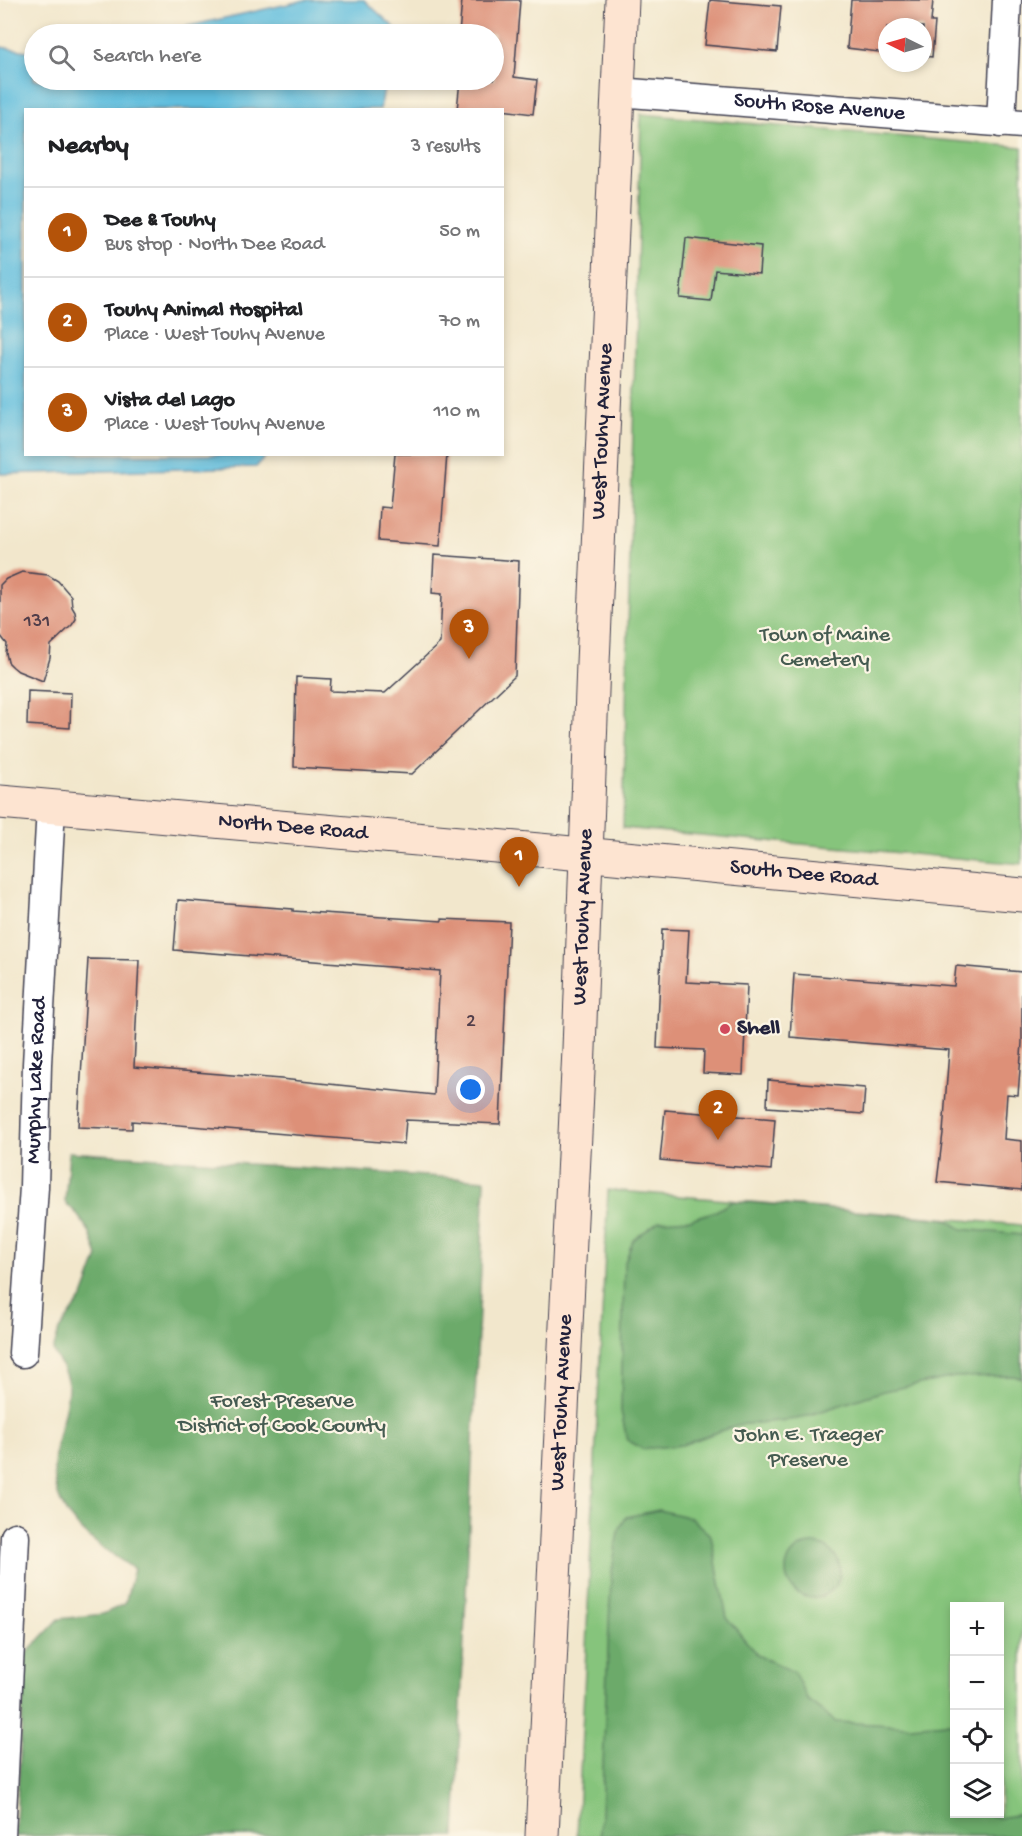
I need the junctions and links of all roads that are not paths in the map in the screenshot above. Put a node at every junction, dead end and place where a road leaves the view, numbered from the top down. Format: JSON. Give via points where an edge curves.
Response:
{"nodes":[{"id":1,"x":622,"y":0,"type":"edge"},
{"id":2,"x":1007,"y":0,"type":"edge"},
{"id":3,"x":618,"y":92,"type":"junction"},
{"id":4,"x":1012,"y":124,"type":"edge"},
{"id":5,"x":0,"y":802,"type":"edge"},
{"id":6,"x":51,"y":807,"type":"junction"},
{"id":7,"x":586,"y":854,"type":"junction"},
{"id":8,"x":1022,"y":895,"type":"edge"},
{"id":9,"x":24,"y":1353,"type":"dead end"},
{"id":10,"x":15,"y":1537,"type":"dead end"},
{"id":11,"x":1,"y":1836,"type":"edge"},
{"id":12,"x":542,"y":1836,"type":"edge"}],
"edges":[{"from":1,"to":3,"type":"main road","name":"West Touhy Avenue"},
{"from":2,"to":4,"type":"street"},
{"from":3,"to":4,"type":"street","name":"South Rose Avenue"},
{"from":3,"to":7,"type":"main road","name":"West Touhy Avenue"},
{"from":5,"to":6,"type":"main road","name":"North Dee Road"},
{"from":6,"to":7,"type":"main road","name":"North Dee Road"},
{"from":6,"to":9,"type":"street","name":"Murphy Lake Road"},
{"from":7,"to":8,"type":"main road","name":"South Dee Road"},
{"from":7,"to":12,"type":"main road","name":"West Touhy Avenue"},
{"from":10,"to":11,"type":"street"}]}
